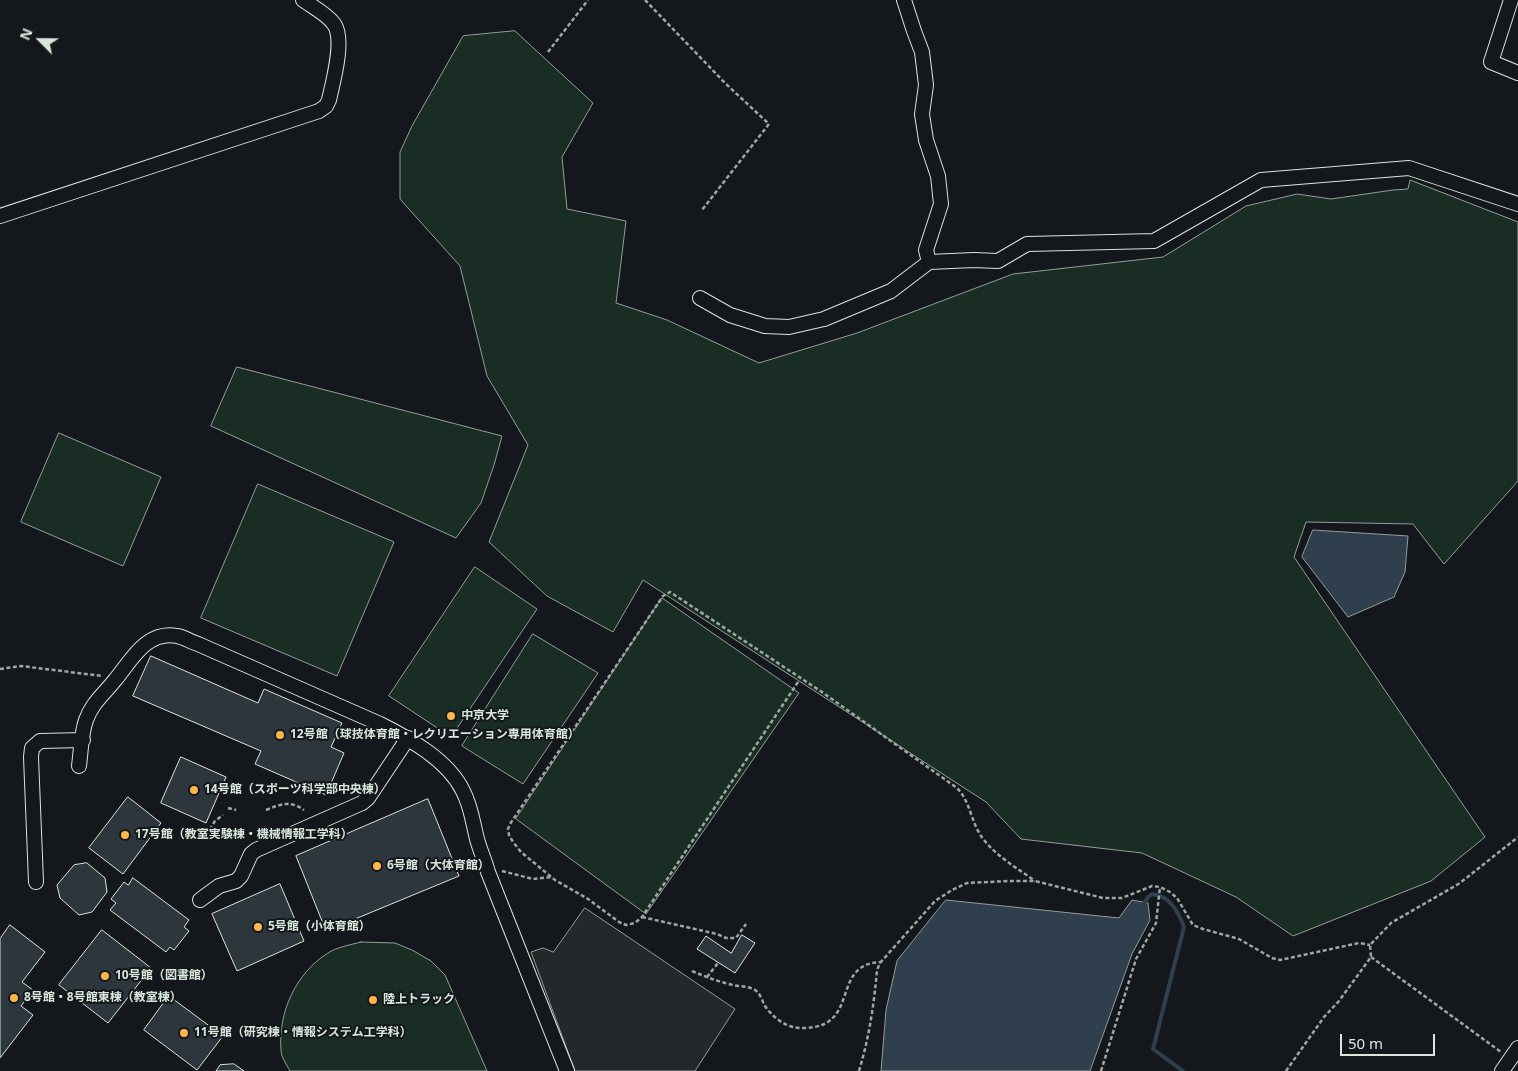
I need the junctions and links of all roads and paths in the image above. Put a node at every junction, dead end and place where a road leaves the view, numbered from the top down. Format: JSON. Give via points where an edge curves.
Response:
{"nodes":[{"id":1,"x":303,"y":0,"type":"edge"},
{"id":2,"x":588,"y":0,"type":"edge"},
{"id":3,"x":645,"y":0,"type":"edge"},
{"id":4,"x":904,"y":0,"type":"edge"},
{"id":5,"x":1511,"y":0,"type":"edge"},
{"id":6,"x":548,"y":52,"type":"dead end"},
{"id":7,"x":1518,"y":73,"type":"edge"},
{"id":8,"x":1518,"y":204,"type":"edge"},
{"id":9,"x":702,"y":210,"type":"dead end"},
{"id":10,"x":0,"y":216,"type":"edge"},
{"id":11,"x":929,"y":262,"type":"junction"},
{"id":12,"x":700,"y":298,"type":"dead end"},
{"id":13,"x":0,"y":669,"type":"edge"},
{"id":14,"x":115,"y":681,"type":"junction"},
{"id":15,"x":798,"y":682,"type":"dead end"},
{"id":16,"x":408,"y":738,"type":"junction"},
{"id":17,"x":83,"y":740,"type":"junction"},
{"id":18,"x":79,"y":766,"type":"dead end"},
{"id":19,"x":228,"y":808,"type":"dead end"},
{"id":20,"x":236,"y":810,"type":"dead end"},
{"id":21,"x":266,"y":810,"type":"dead end"},
{"id":22,"x":304,"y":810,"type":"dead end"},
{"id":23,"x":223,"y":815,"type":"dead end"},
{"id":24,"x":1518,"y":837,"type":"edge"},
{"id":25,"x":200,"y":838,"type":"dead end"},
{"id":26,"x":488,"y":872,"type":"junction"},
{"id":27,"x":552,"y":877,"type":"junction"},
{"id":28,"x":1035,"y":881,"type":"junction"},
{"id":29,"x":36,"y":882,"type":"dead end"},
{"id":30,"x":1160,"y":887,"type":"junction"},
{"id":31,"x":200,"y":900,"type":"dead end"},
{"id":32,"x":642,"y":917,"type":"junction"},
{"id":33,"x":746,"y":924,"type":"dead end"},
{"id":34,"x":1370,"y":945,"type":"junction"},
{"id":35,"x":1371,"y":957,"type":"junction"},
{"id":36,"x":718,"y":962,"type":"dead end"},
{"id":37,"x":881,"y":962,"type":"junction"},
{"id":38,"x":692,"y":971,"type":"dead end"},
{"id":39,"x":707,"y":977,"type":"junction"},
{"id":40,"x":1514,"y":1053,"type":"edge"},
{"id":41,"x":567,"y":1071,"type":"edge"},
{"id":42,"x":859,"y":1071,"type":"edge"},
{"id":43,"x":1101,"y":1071,"type":"edge"},
{"id":44,"x":1286,"y":1071,"type":"edge"},
{"id":45,"x":1502,"y":1071,"type":"edge"}],
"edges":[{"from":1,"to":10,"type":"street","via":[[331,21],[338,34],[329,100],[319,111]]},
{"from":2,"to":6,"type":"path"},
{"from":3,"to":9,"type":"path","via":[[769,124]]},
{"from":4,"to":11,"type":"street","via":[[922,52],[926,85],[922,114],[926,140],[938,176],[941,204],[926,250]]},
{"from":5,"to":7,"type":"street","via":[[1491,62]]},
{"from":8,"to":11,"type":"street","via":[[1408,168],[1260,180],[1154,241],[1027,244],[998,260]]},
{"from":11,"to":12,"type":"street","via":[[891,291],[824,319],[789,327],[765,326],[730,315]]},
{"from":13,"to":14,"type":"path","via":[[21,666],[102,676]]},
{"from":14,"to":16,"type":"street","via":[[138,650],[150,640],[176,636]]},
{"from":14,"to":17,"type":"street","via":[[93,704]]},
{"from":15,"to":32,"type":"path"},
{"from":16,"to":26,"type":"street","via":[[449,771],[463,790]]},
{"from":16,"to":31,"type":"street","via":[[362,803],[256,850],[236,881],[219,886]]},
{"from":17,"to":18,"type":"street"},
{"from":17,"to":29,"type":"street","via":[[40,741],[32,748]]},
{"from":19,"to":20,"type":"path"},
{"from":21,"to":22,"type":"path","via":[[285,802]]},
{"from":23,"to":25,"type":"path","via":[[214,820],[208,832]]},
{"from":24,"to":34,"type":"path","via":[[1460,884],[1391,923]]},
{"from":26,"to":27,"type":"path","via":[[500,870],[533,879]]},
{"from":26,"to":41,"type":"street"},
{"from":27,"to":28,"type":"path","via":[[521,852],[508,835],[508,829],[663,596],[670,592],[822,692],[957,788],[964,795],[986,842]]},
{"from":27,"to":32,"type":"path","via":[[619,922],[626,925]]},
{"from":28,"to":30,"type":"path","via":[[1103,898],[1122,898],[1152,886]]},
{"from":28,"to":37,"type":"path","via":[[967,883],[952,890],[935,901]]},
{"from":30,"to":34,"type":"path","via":[[1178,898],[1193,925],[1239,939],[1272,958],[1280,960],[1359,943]]},
{"from":30,"to":43,"type":"path","via":[[1156,923],[1136,959]]},
{"from":32,"to":33,"type":"path","via":[[726,938],[736,938]]},
{"from":34,"to":35,"type":"path"},
{"from":35,"to":40,"type":"path"},
{"from":35,"to":44,"type":"path"},
{"from":36,"to":39,"type":"path"},
{"from":37,"to":39,"type":"path","via":[[858,969],[835,1017],[811,1028],[780,1021],[755,990]]},
{"from":37,"to":42,"type":"path"},
{"from":38,"to":39,"type":"path"},
{"from":40,"to":45,"type":"street"}]}
